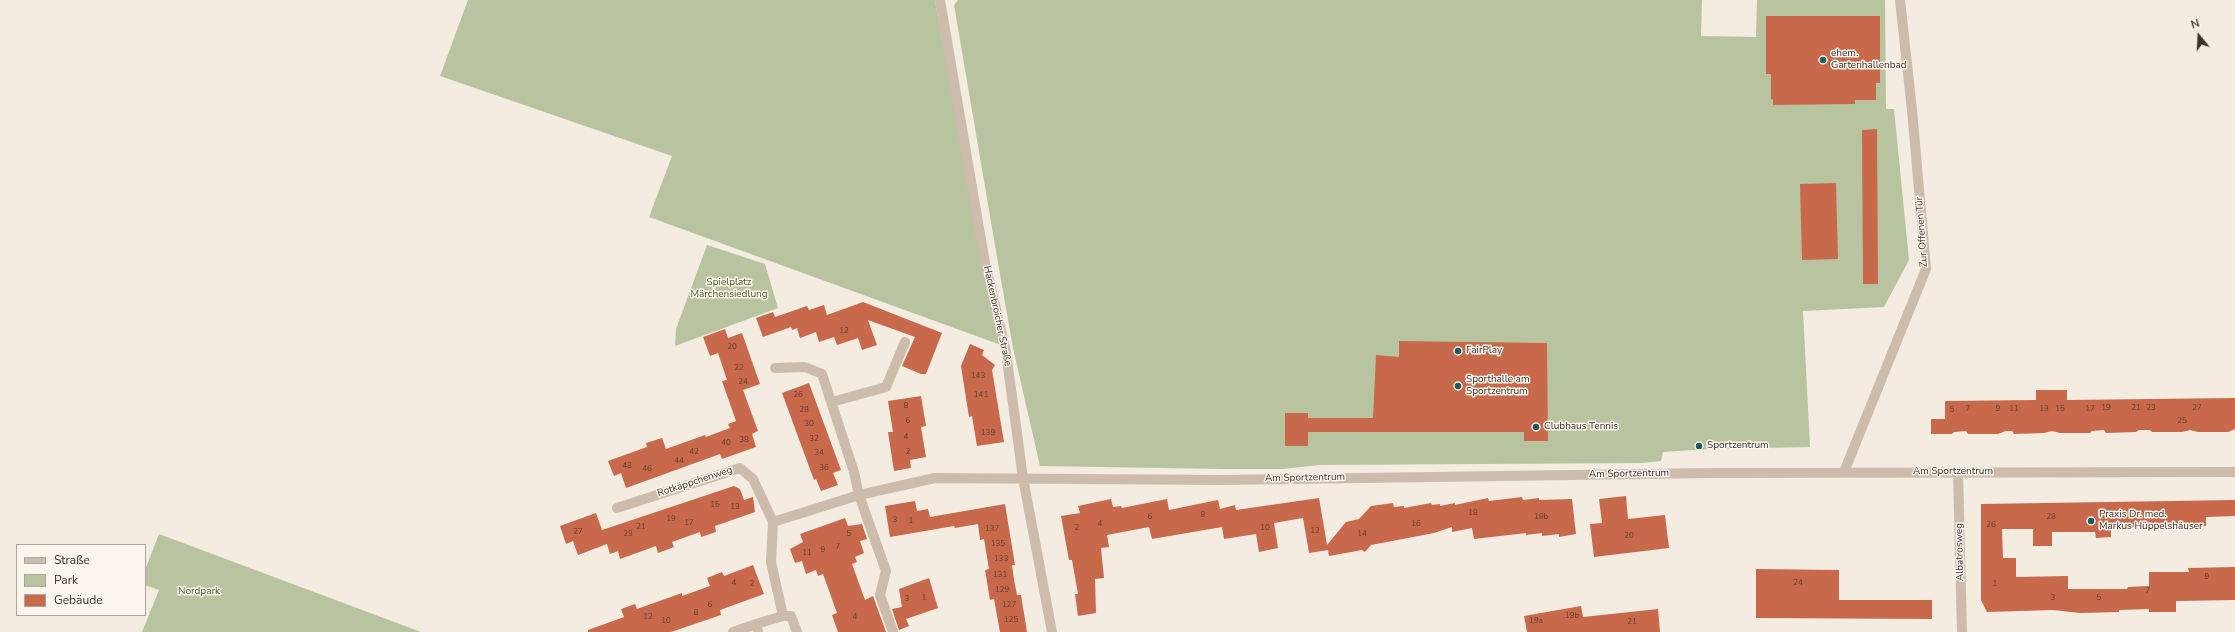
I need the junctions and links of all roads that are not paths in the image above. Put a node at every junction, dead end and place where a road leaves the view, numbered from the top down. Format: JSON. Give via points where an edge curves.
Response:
{"nodes":[{"id":1,"x":940,"y":0,"type":"edge"},
{"id":2,"x":1900,"y":0,"type":"edge"},
{"id":3,"x":905,"y":342,"type":"dead end"},
{"id":4,"x":775,"y":368,"type":"dead end"},
{"id":5,"x":832,"y":402,"type":"junction"},
{"id":6,"x":1844,"y":472,"type":"junction"},
{"id":7,"x":1958,"y":472,"type":"junction"},
{"id":8,"x":2235,"y":472,"type":"edge"},
{"id":9,"x":1023,"y":478,"type":"junction"},
{"id":10,"x":859,"y":495,"type":"junction"},
{"id":11,"x":617,"y":508,"type":"dead end"},
{"id":12,"x":773,"y":522,"type":"junction"},
{"id":13,"x":783,"y":616,"type":"junction"},
{"id":14,"x":757,"y":628,"type":"edge"},
{"id":15,"x":734,"y":632,"type":"edge"},
{"id":16,"x":797,"y":632,"type":"edge"},
{"id":17,"x":893,"y":632,"type":"edge"},
{"id":18,"x":1052,"y":632,"type":"edge"},
{"id":19,"x":1962,"y":632,"type":"edge"}],
"edges":[{"from":1,"to":9,"type":"street","name":"Hackenbroicher Straße","via":[[985,263],[1006,352]]},
{"from":2,"to":6,"type":"street","name":"Zur Offenen Tür","via":[[1926,270]]},
{"from":3,"to":5,"type":"street","via":[[886,387]]},
{"from":4,"to":5,"type":"street","via":[[805,367],[822,374]]},
{"from":5,"to":10,"type":"street"},
{"from":6,"to":7,"type":"street","name":"Am Sportzentrum"},
{"from":6,"to":9,"type":"street","name":"Am Sportzentrum","via":[[1222,480]]},
{"from":7,"to":8,"type":"street","name":"Am Sportzentrum"},
{"from":7,"to":19,"type":"street","name":"Albatrosweg"},
{"from":9,"to":10,"type":"street","via":[[935,478]]},
{"from":9,"to":18,"type":"street","name":"Hackenbroicher Straße"},
{"from":10,"to":12,"type":"street"},
{"from":10,"to":17,"type":"street","via":[[886,571],[880,595]]},
{"from":11,"to":12,"type":"street","name":"Rotkäppchenweg","via":[[740,468],[753,479]]},
{"from":12,"to":13,"type":"street","via":[[771,562]]},
{"from":13,"to":14,"type":"street"},
{"from":13,"to":16,"type":"street","via":[[792,616]]},
{"from":14,"to":15,"type":"street"}]}
